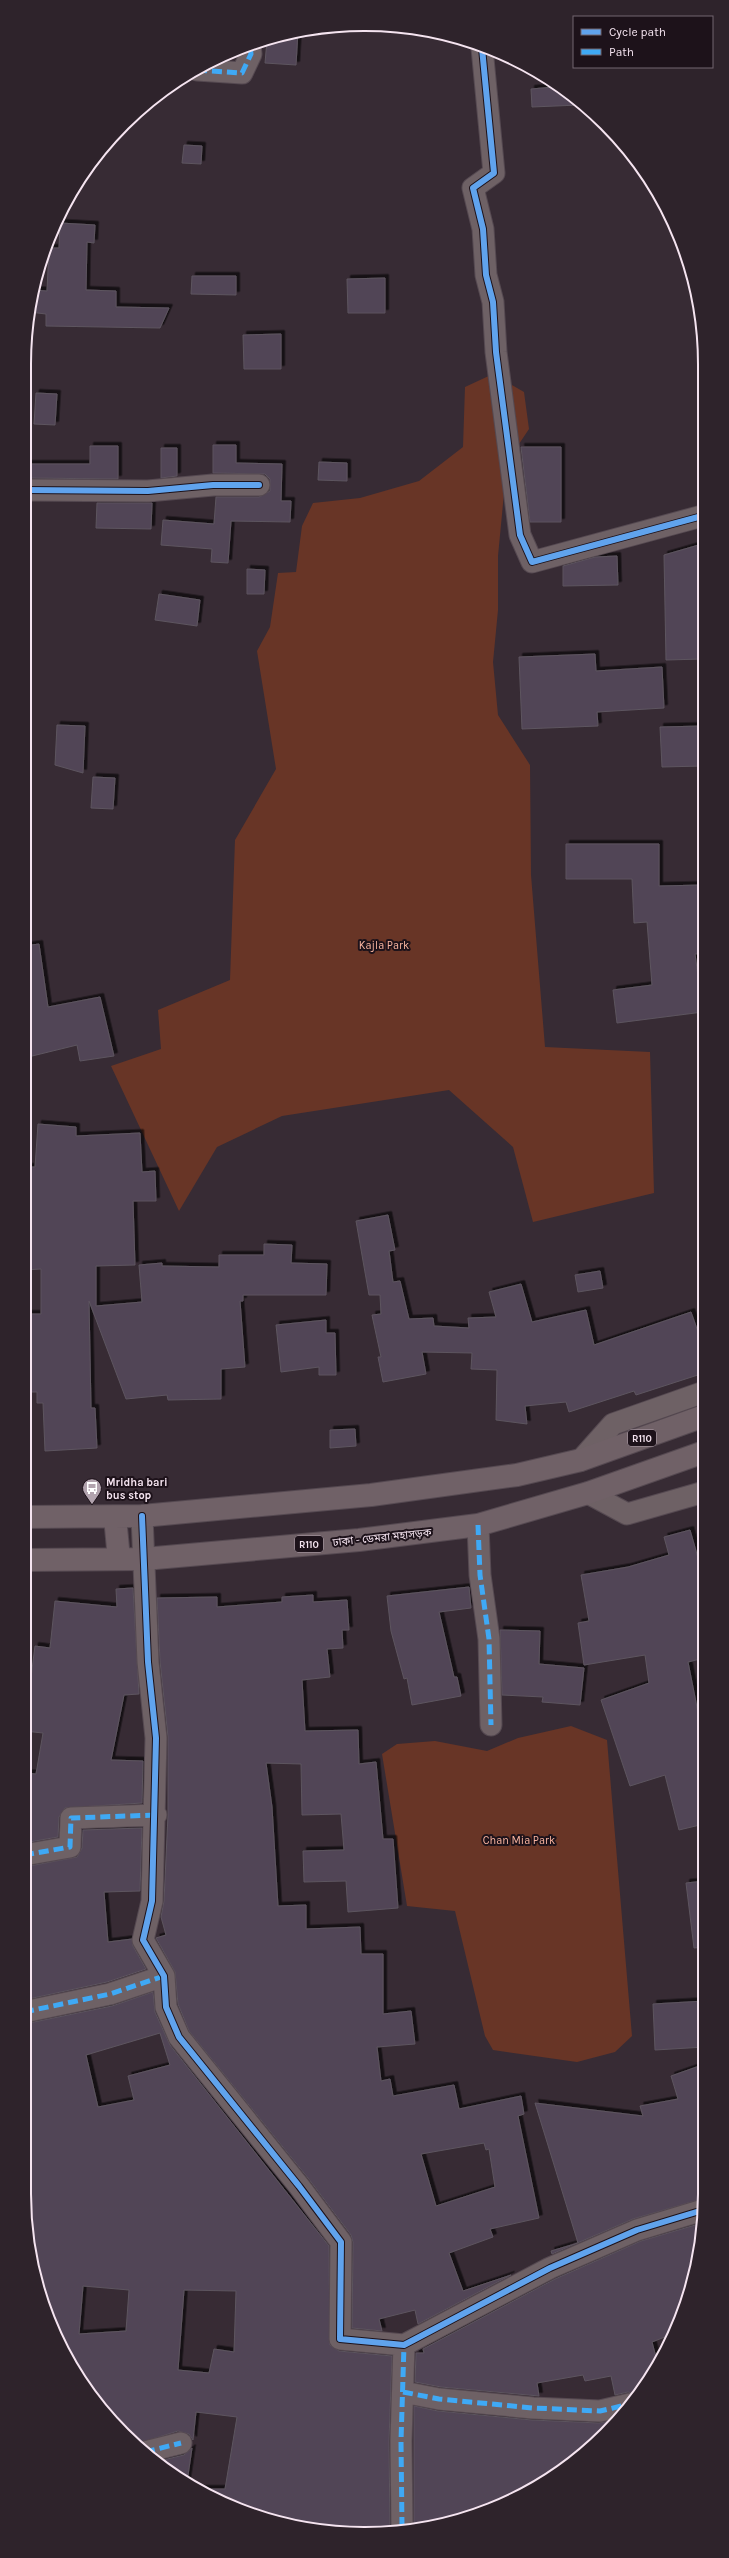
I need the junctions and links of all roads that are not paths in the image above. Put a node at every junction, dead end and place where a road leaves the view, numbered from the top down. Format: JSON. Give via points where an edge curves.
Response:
{"nodes":[{"id":1,"x":251,"y":51,"type":"edge"},
{"id":2,"x":482,"y":53,"type":"edge"},
{"id":3,"x":207,"y":71,"type":"edge"},
{"id":4,"x":259,"y":485,"type":"dead end"},
{"id":5,"x":31,"y":490,"type":"edge"},
{"id":6,"x":698,"y":517,"type":"edge"},
{"id":7,"x":698,"y":1394,"type":"edge"},
{"id":8,"x":698,"y":1418,"type":"edge"},
{"id":9,"x":698,"y":1454,"type":"edge"},
{"id":10,"x":581,"y":1460,"type":"junction"},
{"id":11,"x":588,"y":1493,"type":"junction"},
{"id":12,"x":698,"y":1494,"type":"edge"},
{"id":13,"x":142,"y":1516,"type":"junction"},
{"id":14,"x":31,"y":1517,"type":"edge"},
{"id":15,"x":115,"y":1517,"type":"junction"},
{"id":16,"x":478,"y":1525,"type":"junction"},
{"id":17,"x":119,"y":1559,"type":"junction"},
{"id":18,"x":144,"y":1559,"type":"junction"},
{"id":19,"x":31,"y":1560,"type":"edge"},
{"id":20,"x":491,"y":1726,"type":"dead end"},
{"id":21,"x":156,"y":1815,"type":"junction"},
{"id":22,"x":31,"y":1854,"type":"edge"},
{"id":23,"x":164,"y":1976,"type":"junction"},
{"id":24,"x":31,"y":2011,"type":"edge"},
{"id":25,"x":697,"y":2212,"type":"edge"},
{"id":26,"x":404,"y":2345,"type":"junction"},
{"id":27,"x":403,"y":2392,"type":"junction"},
{"id":28,"x":621,"y":2406,"type":"edge"},
{"id":29,"x":181,"y":2443,"type":"dead end"},
{"id":30,"x":152,"y":2450,"type":"edge"},
{"id":31,"x":402,"y":2525,"type":"edge"}],
"edges":[{"from":1,"to":3,"type":"street","via":[[242,73]]},
{"from":2,"to":6,"type":"street","via":[[494,173],[473,188],[483,229],[486,275],[493,302],[496,352],[520,535],[532,562]]},
{"from":4,"to":5,"type":"street","via":[[213,485],[148,490]]},
{"from":7,"to":10,"type":"street","via":[[613,1424]]},
{"from":8,"to":10,"type":"main road","number":"R110"},
{"from":9,"to":11,"type":"main road","name":"ঢাকা - ডেমরা মহাসড়ক","number":"R110"},
{"from":10,"to":13,"type":"main road","number":"R110","via":[[517,1475],[371,1495]]},
{"from":11,"to":12,"type":"street","via":[[627,1514]]},
{"from":11,"to":16,"type":"main road","name":"ঢাকা - ডেমরা মহাসড়ক","number":"R110"},
{"from":13,"to":15,"type":"main road","number":"R110"},
{"from":13,"to":18,"type":"street"},
{"from":14,"to":15,"type":"main road","number":"R110"},
{"from":15,"to":17,"type":"main road"},
{"from":16,"to":18,"type":"main road","name":"ঢাকা - ডেমরা মহাসড়ক","number":"R110","via":[[359,1540]]},
{"from":16,"to":20,"type":"street","via":[[480,1575],[489,1639]]},
{"from":17,"to":18,"type":"main road","name":"ঢাকা - ডেমরা মহাসড়ক","number":"R110"},
{"from":17,"to":19,"type":"main road","name":"ঢাকা - ডেমরা মহাসড়ক","number":"R110"},
{"from":18,"to":21,"type":"street","via":[[148,1662],[156,1738]]},
{"from":21,"to":22,"type":"street","via":[[72,1818],[70,1847]]},
{"from":21,"to":23,"type":"street","via":[[152,1901],[143,1940]]},
{"from":23,"to":24,"type":"street","via":[[110,1994]]},
{"from":23,"to":26,"type":"street","via":[[166,2007],[179,2037],[300,2186],[341,2242],[340,2339]]},
{"from":25,"to":26,"type":"street","via":[[637,2230],[550,2268]]},
{"from":26,"to":27,"type":"street"},
{"from":27,"to":28,"type":"street","via":[[438,2399],[533,2408],[600,2411]]},
{"from":27,"to":31,"type":"street"},
{"from":29,"to":30,"type":"street"}]}
